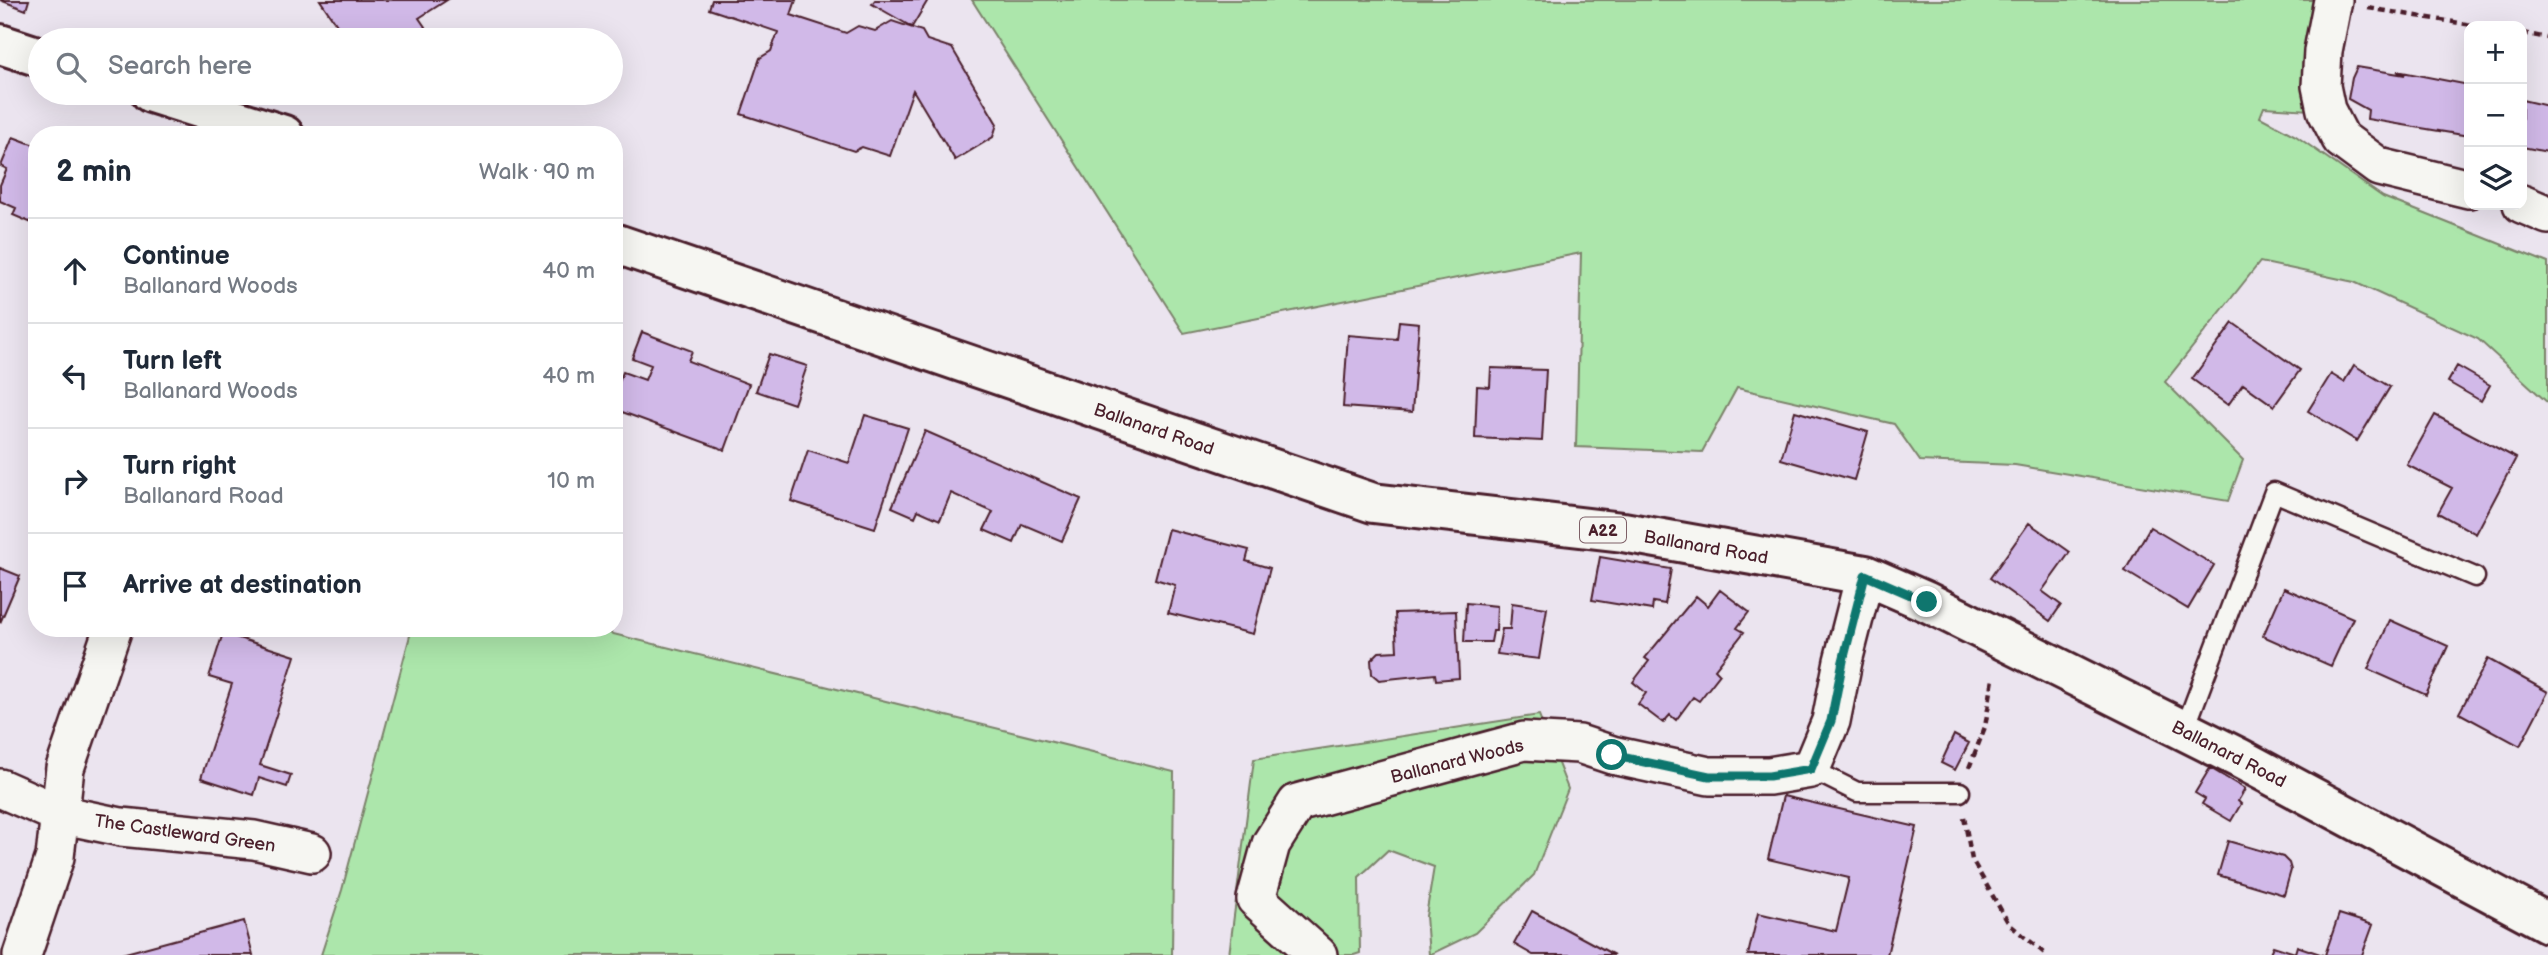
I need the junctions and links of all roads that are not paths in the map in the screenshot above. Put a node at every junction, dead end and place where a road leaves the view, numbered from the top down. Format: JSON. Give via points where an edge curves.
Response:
{"nodes":[{"id":1,"x":2333,"y":1,"type":"edge"},
{"id":2,"x":0,"y":44,"type":"edge"},
{"id":3,"x":28,"y":53,"type":"edge"},
{"id":4,"x":189,"y":105,"type":"edge"},
{"id":5,"x":256,"y":126,"type":"edge"},
{"id":6,"x":2464,"y":188,"type":"edge"},
{"id":7,"x":2527,"y":206,"type":"edge"},
{"id":8,"x":2548,"y":215,"type":"edge"},
{"id":9,"x":623,"y":246,"type":"edge"},
{"id":10,"x":1865,"y":575,"type":"junction"},
{"id":11,"x":2475,"y":577,"type":"dead end"},
{"id":12,"x":110,"y":637,"type":"edge"},
{"id":13,"x":2184,"y":731,"type":"junction"},
{"id":14,"x":1811,"y":769,"type":"junction"},
{"id":15,"x":0,"y":788,"type":"edge"},
{"id":16,"x":1960,"y":792,"type":"road end"},
{"id":17,"x":59,"y":814,"type":"junction"},
{"id":18,"x":312,"y":853,"type":"dead end"},
{"id":19,"x":2548,"y":923,"type":"edge"},
{"id":20,"x":22,"y":955,"type":"edge"},
{"id":21,"x":1318,"y":955,"type":"edge"}],
"edges":[{"from":1,"to":6,"type":"street","via":[[2321,86],[2326,110],[2341,139],[2379,167]]},
{"from":2,"to":3,"type":"main road"},
{"from":4,"to":5,"type":"main road"},
{"from":7,"to":8,"type":"street"},
{"from":9,"to":10,"type":"main road","name":"Ballanard Road","number":"A22","via":[[1373,503],[1623,532]]},
{"from":10,"to":13,"type":"main road","name":"Ballanard Road","number":"A22"},
{"from":10,"to":14,"type":"street","via":[[1831,721]]},
{"from":11,"to":13,"type":"lane","via":[[2274,492]]},
{"from":12,"to":17,"type":"street","via":[[65,768]]},
{"from":13,"to":19,"type":"main road","name":"Ballanard Road","number":"A22"},
{"from":14,"to":16,"type":"lane","via":[[1857,792]]},
{"from":14,"to":21,"type":"street","name":"Ballanard Woods","via":[[1769,776],[1709,776],[1579,744],[1524,741],[1297,803],[1271,844],[1256,899]]},
{"from":15,"to":17,"type":"street","name":"The Castleward Green"},
{"from":17,"to":18,"type":"street","name":"The Castleward Green","via":[[121,827],[254,840]]},
{"from":17,"to":20,"type":"street","via":[[55,857]]}]}
